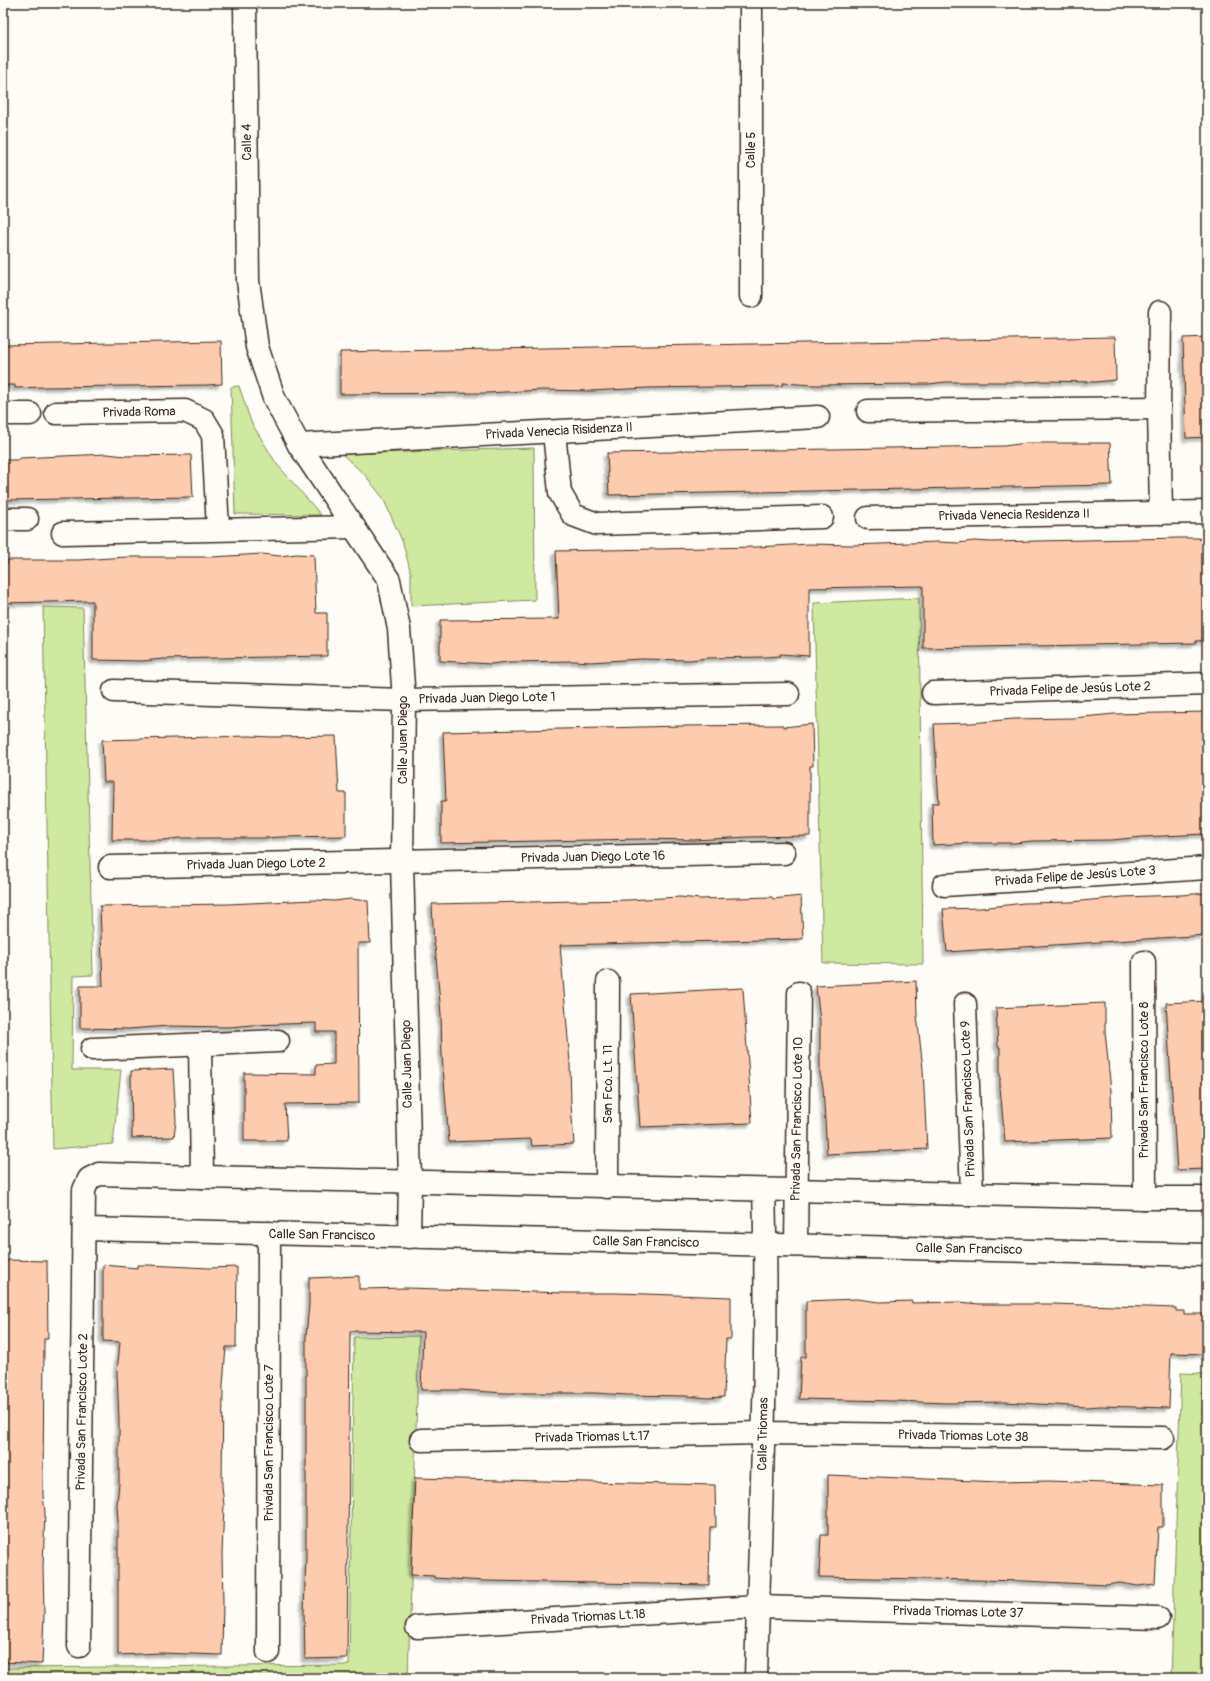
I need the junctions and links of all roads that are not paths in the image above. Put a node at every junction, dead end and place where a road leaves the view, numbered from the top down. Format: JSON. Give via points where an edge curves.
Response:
{"nodes":[{"id":1,"x":245,"y":3,"type":"edge"},
{"id":2,"x":751,"y":3,"type":"edge"},
{"id":3,"x":248,"y":281,"type":"joint"},
{"id":4,"x":751,"y":296,"type":"dead end"},
{"id":5,"x":1160,"y":312,"type":"dead end"},
{"id":6,"x":1160,"y":408,"type":"junction"},
{"id":7,"x":868,"y":411,"type":"dead end"},
{"id":8,"x":56,"y":413,"type":"dead end"},
{"id":9,"x":3,"y":414,"type":"edge"},
{"id":10,"x":30,"y":414,"type":"dead end"},
{"id":11,"x":818,"y":417,"type":"dead end"},
{"id":12,"x":554,"y":432,"type":"junction"},
{"id":13,"x":299,"y":445,"type":"junction"},
{"id":14,"x":1207,"y":512,"type":"edge"},
{"id":15,"x":1161,"y":513,"type":"junction"},
{"id":16,"x":822,"y":517,"type":"dead end"},
{"id":17,"x":868,"y":518,"type":"dead end"},
{"id":18,"x":3,"y":519,"type":"edge"},
{"id":19,"x":27,"y":519,"type":"dead end"},
{"id":20,"x":354,"y":527,"type":"junction"},
{"id":21,"x":218,"y":528,"type":"junction"},
{"id":22,"x":63,"y":533,"type":"dead end"},
{"id":23,"x":1207,"y":684,"type":"edge"},
{"id":24,"x":114,"y":691,"type":"dead end"},
{"id":25,"x":788,"y":694,"type":"dead end"},
{"id":26,"x":933,"y":694,"type":"dead end"},
{"id":27,"x":404,"y":700,"type":"junction"},
{"id":28,"x":784,"y":853,"type":"dead end"},
{"id":29,"x":402,"y":861,"type":"junction"},
{"id":30,"x":110,"y":867,"type":"dead end"},
{"id":31,"x":1207,"y":868,"type":"edge"},
{"id":32,"x":944,"y":885,"type":"dead end"},
{"id":33,"x":1144,"y":962,"type":"dead end"},
{"id":34,"x":608,"y":982,"type":"dead end"},
{"id":35,"x":799,"y":993,"type":"dead end"},
{"id":36,"x":965,"y":1004,"type":"dead end"},
{"id":37,"x":278,"y":1041,"type":"dead end"},
{"id":38,"x":200,"y":1045,"type":"junction"},
{"id":39,"x":92,"y":1049,"type":"dead end"},
{"id":40,"x":202,"y":1177,"type":"junction"},
{"id":41,"x":410,"y":1181,"type":"junction"},
{"id":42,"x":607,"y":1187,"type":"junction"},
{"id":43,"x":764,"y":1190,"type":"junction"},
{"id":44,"x":796,"y":1190,"type":"junction"},
{"id":45,"x":972,"y":1194,"type":"junction"},
{"id":46,"x":1145,"y":1198,"type":"junction"},
{"id":47,"x":1207,"y":1198,"type":"edge"},
{"id":48,"x":84,"y":1229,"type":"junction"},
{"id":49,"x":269,"y":1233,"type":"junction"},
{"id":50,"x":409,"y":1237,"type":"junction"},
{"id":51,"x":766,"y":1245,"type":"junction"},
{"id":52,"x":796,"y":1245,"type":"junction"},
{"id":53,"x":1207,"y":1255,"type":"edge"},
{"id":54,"x":763,"y":1434,"type":"junction"},
{"id":55,"x":1163,"y":1438,"type":"dead end"},
{"id":56,"x":421,"y":1440,"type":"dead end"},
{"id":57,"x":758,"y":1607,"type":"junction"},
{"id":58,"x":1158,"y":1618,"type":"dead end"},
{"id":59,"x":417,"y":1627,"type":"dead end"},
{"id":60,"x":79,"y":1646,"type":"dead end"},
{"id":61,"x":268,"y":1652,"type":"dead end"},
{"id":62,"x":756,"y":1678,"type":"edge"}],
"edges":[{"from":1,"to":3,"type":"street","name":"Calle 4"},
{"from":2,"to":4,"type":"street","name":"Calle 5"},
{"from":3,"to":13,"type":"street","name":"Calle Juan Diego","via":[[257,347],[274,398]]},
{"from":5,"to":6,"type":"street"},
{"from":6,"to":7,"type":"street"},
{"from":6,"to":15,"type":"street"},
{"from":8,"to":21,"type":"street","name":"Privada Roma","via":[[185,411],[204,420],[213,435]]},
{"from":9,"to":10,"type":"street"},
{"from":11,"to":12,"type":"street","name":"Privada Venecia Risidenza II"},
{"from":12,"to":13,"type":"street","name":"Privada Venecia Risidenza II"},
{"from":12,"to":16,"type":"street","via":[[560,493],[573,515],[597,524]]},
{"from":13,"to":20,"type":"street","name":"Calle Juan Diego"},
{"from":14,"to":15,"type":"street","name":"Privada Venecia Residenza II"},
{"from":15,"to":17,"type":"street","name":"Privada Venecia Residenza II"},
{"from":18,"to":19,"type":"street"},
{"from":20,"to":21,"type":"street"},
{"from":20,"to":27,"type":"street","name":"Calle Juan Diego","via":[[389,580],[399,629]]},
{"from":21,"to":22,"type":"street"},
{"from":23,"to":26,"type":"street","name":"Privada Felipe de Jesús Lote 2"},
{"from":24,"to":27,"type":"street","name":"Privada Juan Diego Lote 1"},
{"from":25,"to":27,"type":"street","name":"Privada Juan Diego Lote 1"},
{"from":27,"to":29,"type":"street","name":"Calle Juan Diego"},
{"from":28,"to":29,"type":"street","name":"Privada Juan Diego Lote 16"},
{"from":29,"to":30,"type":"street","name":"Privada Juan Diego Lote 2"},
{"from":29,"to":41,"type":"street","name":"Calle Juan Diego"},
{"from":31,"to":32,"type":"street","name":"Privada Felipe de Jesús Lote 3"},
{"from":33,"to":46,"type":"street","name":"Privada San Francisco Lote 8"},
{"from":34,"to":42,"type":"street","name":"San Fco. Lt. 11"},
{"from":35,"to":44,"type":"street","name":"Privada San Francisco Lote 10"},
{"from":36,"to":45,"type":"street","name":"Privada San Francisco Lote 9"},
{"from":37,"to":38,"type":"street"},
{"from":38,"to":39,"type":"street"},
{"from":38,"to":40,"type":"street"},
{"from":40,"to":41,"type":"street"},
{"from":40,"to":48,"type":"street","name":"Privada San Francisco Lote 2","via":[[99,1174],[89,1179],[84,1190]]},
{"from":41,"to":42,"type":"street"},
{"from":41,"to":50,"type":"street","name":"Calle Juan Diego"},
{"from":42,"to":43,"type":"street"},
{"from":43,"to":44,"type":"street"},
{"from":43,"to":51,"type":"street","name":"Calle Triomas"},
{"from":44,"to":45,"type":"street"},
{"from":44,"to":52,"type":"street","name":"Privada San Francisco Lote 10"},
{"from":45,"to":46,"type":"street"},
{"from":46,"to":47,"type":"street"},
{"from":48,"to":49,"type":"street","name":"Calle San Francisco"},
{"from":48,"to":60,"type":"street","name":"Privada San Francisco Lote 2"},
{"from":49,"to":50,"type":"street","name":"Calle San Francisco"},
{"from":49,"to":61,"type":"street","name":"Privada San Francisco Lote 7"},
{"from":50,"to":51,"type":"street","name":"Calle San Francisco"},
{"from":51,"to":52,"type":"street","name":"Calle San Francisco"},
{"from":51,"to":54,"type":"street","name":"Calle Triomas"},
{"from":52,"to":53,"type":"street","name":"Calle San Francisco"},
{"from":54,"to":55,"type":"street","name":"Privada Triomas Lote 38"},
{"from":54,"to":56,"type":"street","name":"Privada Triomas Lt.17"},
{"from":54,"to":57,"type":"street","name":"Calle Triomas"},
{"from":57,"to":58,"type":"street","name":"Privada Triomas Lote 37"},
{"from":57,"to":59,"type":"street","name":"Privada Triomas Lt.18"},
{"from":57,"to":62,"type":"street","name":"Calle Triomas"}]}
